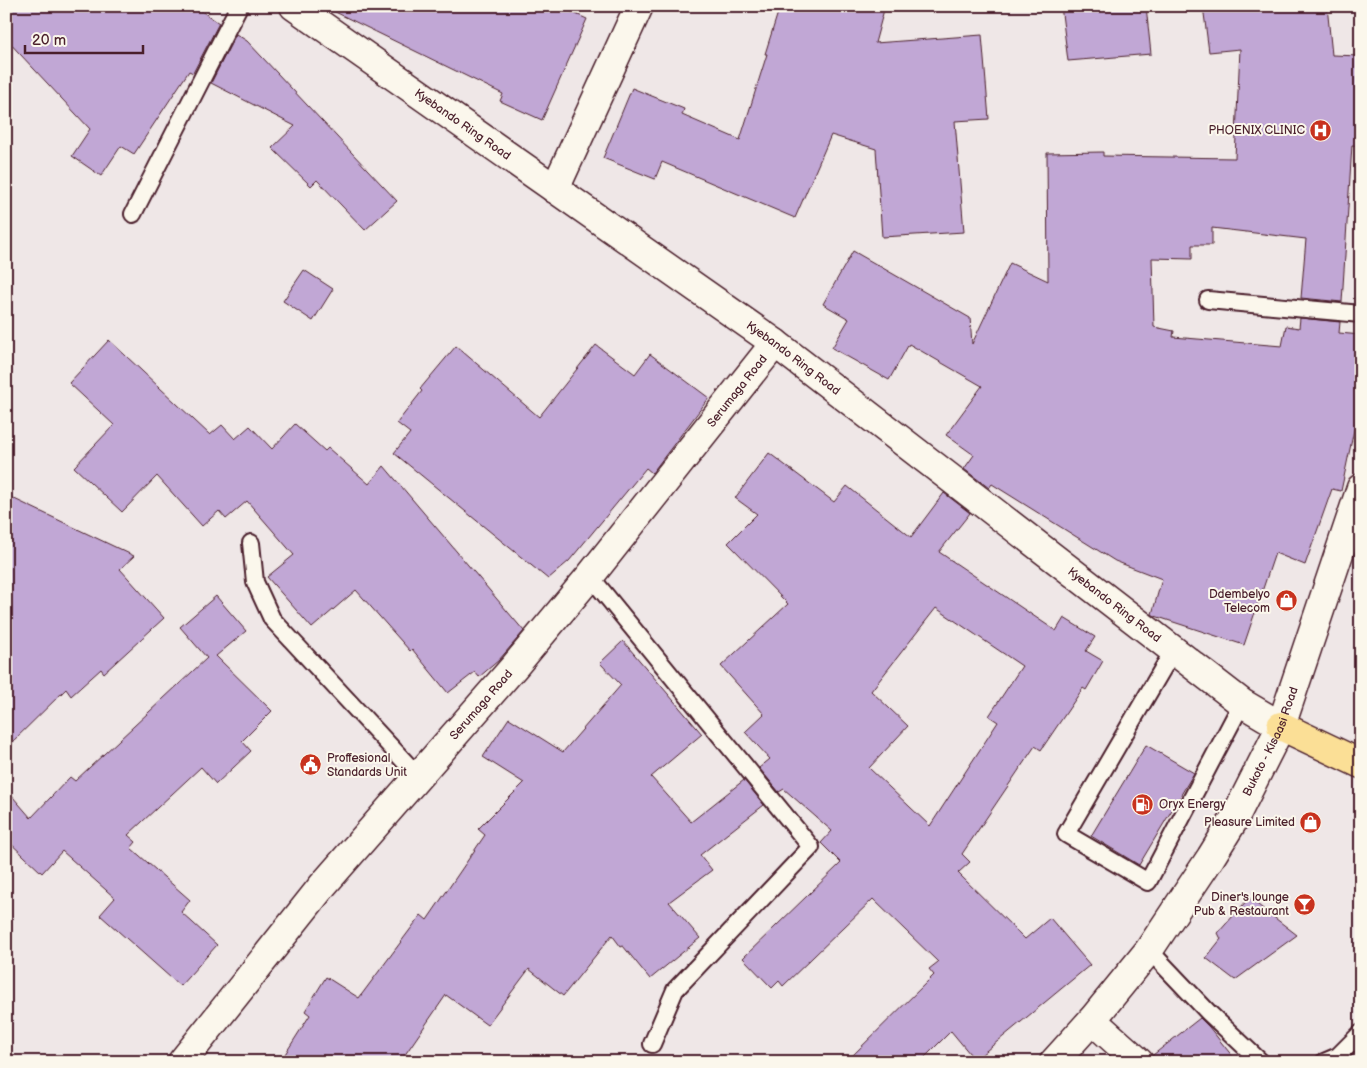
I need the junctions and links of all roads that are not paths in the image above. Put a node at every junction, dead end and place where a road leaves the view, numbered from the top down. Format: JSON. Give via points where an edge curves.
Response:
{"nodes":[{"id":1,"x":239,"y":6,"type":"edge"},
{"id":2,"x":294,"y":6,"type":"edge"},
{"id":3,"x":639,"y":6,"type":"edge"},
{"id":4,"x":555,"y":189,"type":"junction"},
{"id":5,"x":133,"y":214,"type":"dead end"},
{"id":6,"x":1208,"y":300,"type":"dead end"},
{"id":7,"x":1361,"y":314,"type":"edge"},
{"id":8,"x":775,"y":342,"type":"junction"},
{"id":9,"x":1361,"y":488,"type":"edge"},
{"id":10,"x":251,"y":543,"type":"dead end"},
{"id":11,"x":590,"y":576,"type":"junction"},
{"id":12,"x":1174,"y":651,"type":"junction"},
{"id":13,"x":1242,"y":703,"type":"junction"},
{"id":14,"x":1281,"y":726,"type":"junction"},
{"id":15,"x":1361,"y":764,"type":"edge"},
{"id":16,"x":418,"y":776,"type":"junction"},
{"id":17,"x":1149,"y":950,"type":"junction"},
{"id":18,"x":1092,"y":1020,"type":"junction"},
{"id":19,"x":1361,"y":1033,"type":"edge"},
{"id":20,"x":652,"y":1044,"type":"dead end"},
{"id":21,"x":182,"y":1062,"type":"edge"},
{"id":22,"x":1054,"y":1062,"type":"edge"},
{"id":23,"x":1139,"y":1062,"type":"edge"},
{"id":24,"x":1261,"y":1062,"type":"edge"},
{"id":25,"x":1324,"y":1062,"type":"edge"}],
"edges":[{"from":1,"to":5,"type":"lane"},
{"from":2,"to":4,"type":"street","name":"Kyebando Ring Road"},
{"from":3,"to":4,"type":"street"},
{"from":4,"to":8,"type":"street","name":"Kyebando Ring Road"},
{"from":6,"to":7,"type":"lane"},
{"from":8,"to":11,"type":"street","name":"Serumaga Road"},
{"from":8,"to":12,"type":"street","name":"Kyebando Ring Road"},
{"from":9,"to":14,"type":"street","name":"Bukoto - Kisaasi Road"},
{"from":10,"to":16,"type":"lane","via":[[255,582],[272,619]]},
{"from":11,"to":16,"type":"street","name":"Serumaga Road"},
{"from":11,"to":20,"type":"lane","via":[[810,847],[675,990]]},
{"from":12,"to":13,"type":"street","name":"Kyebando Ring Road"},
{"from":12,"to":13,"type":"lane","via":[[1066,834],[1148,882]]},
{"from":13,"to":14,"type":"street","name":"Kyebando Ring Road"},
{"from":14,"to":15,"type":"main road"},
{"from":14,"to":17,"type":"street","name":"Bukoto - Kisaasi Road","via":[[1232,823]]},
{"from":16,"to":21,"type":"street","name":"Serumaga Road","via":[[323,885]]},
{"from":17,"to":18,"type":"street","name":"Bukoto - Kisaasi Road"},
{"from":17,"to":24,"type":"lane"},
{"from":18,"to":22,"type":"street","name":"Bukoto - Kisaasi Road"},
{"from":18,"to":23,"type":"street"},
{"from":19,"to":25,"type":"lane","via":[[1338,1056]]}]}
